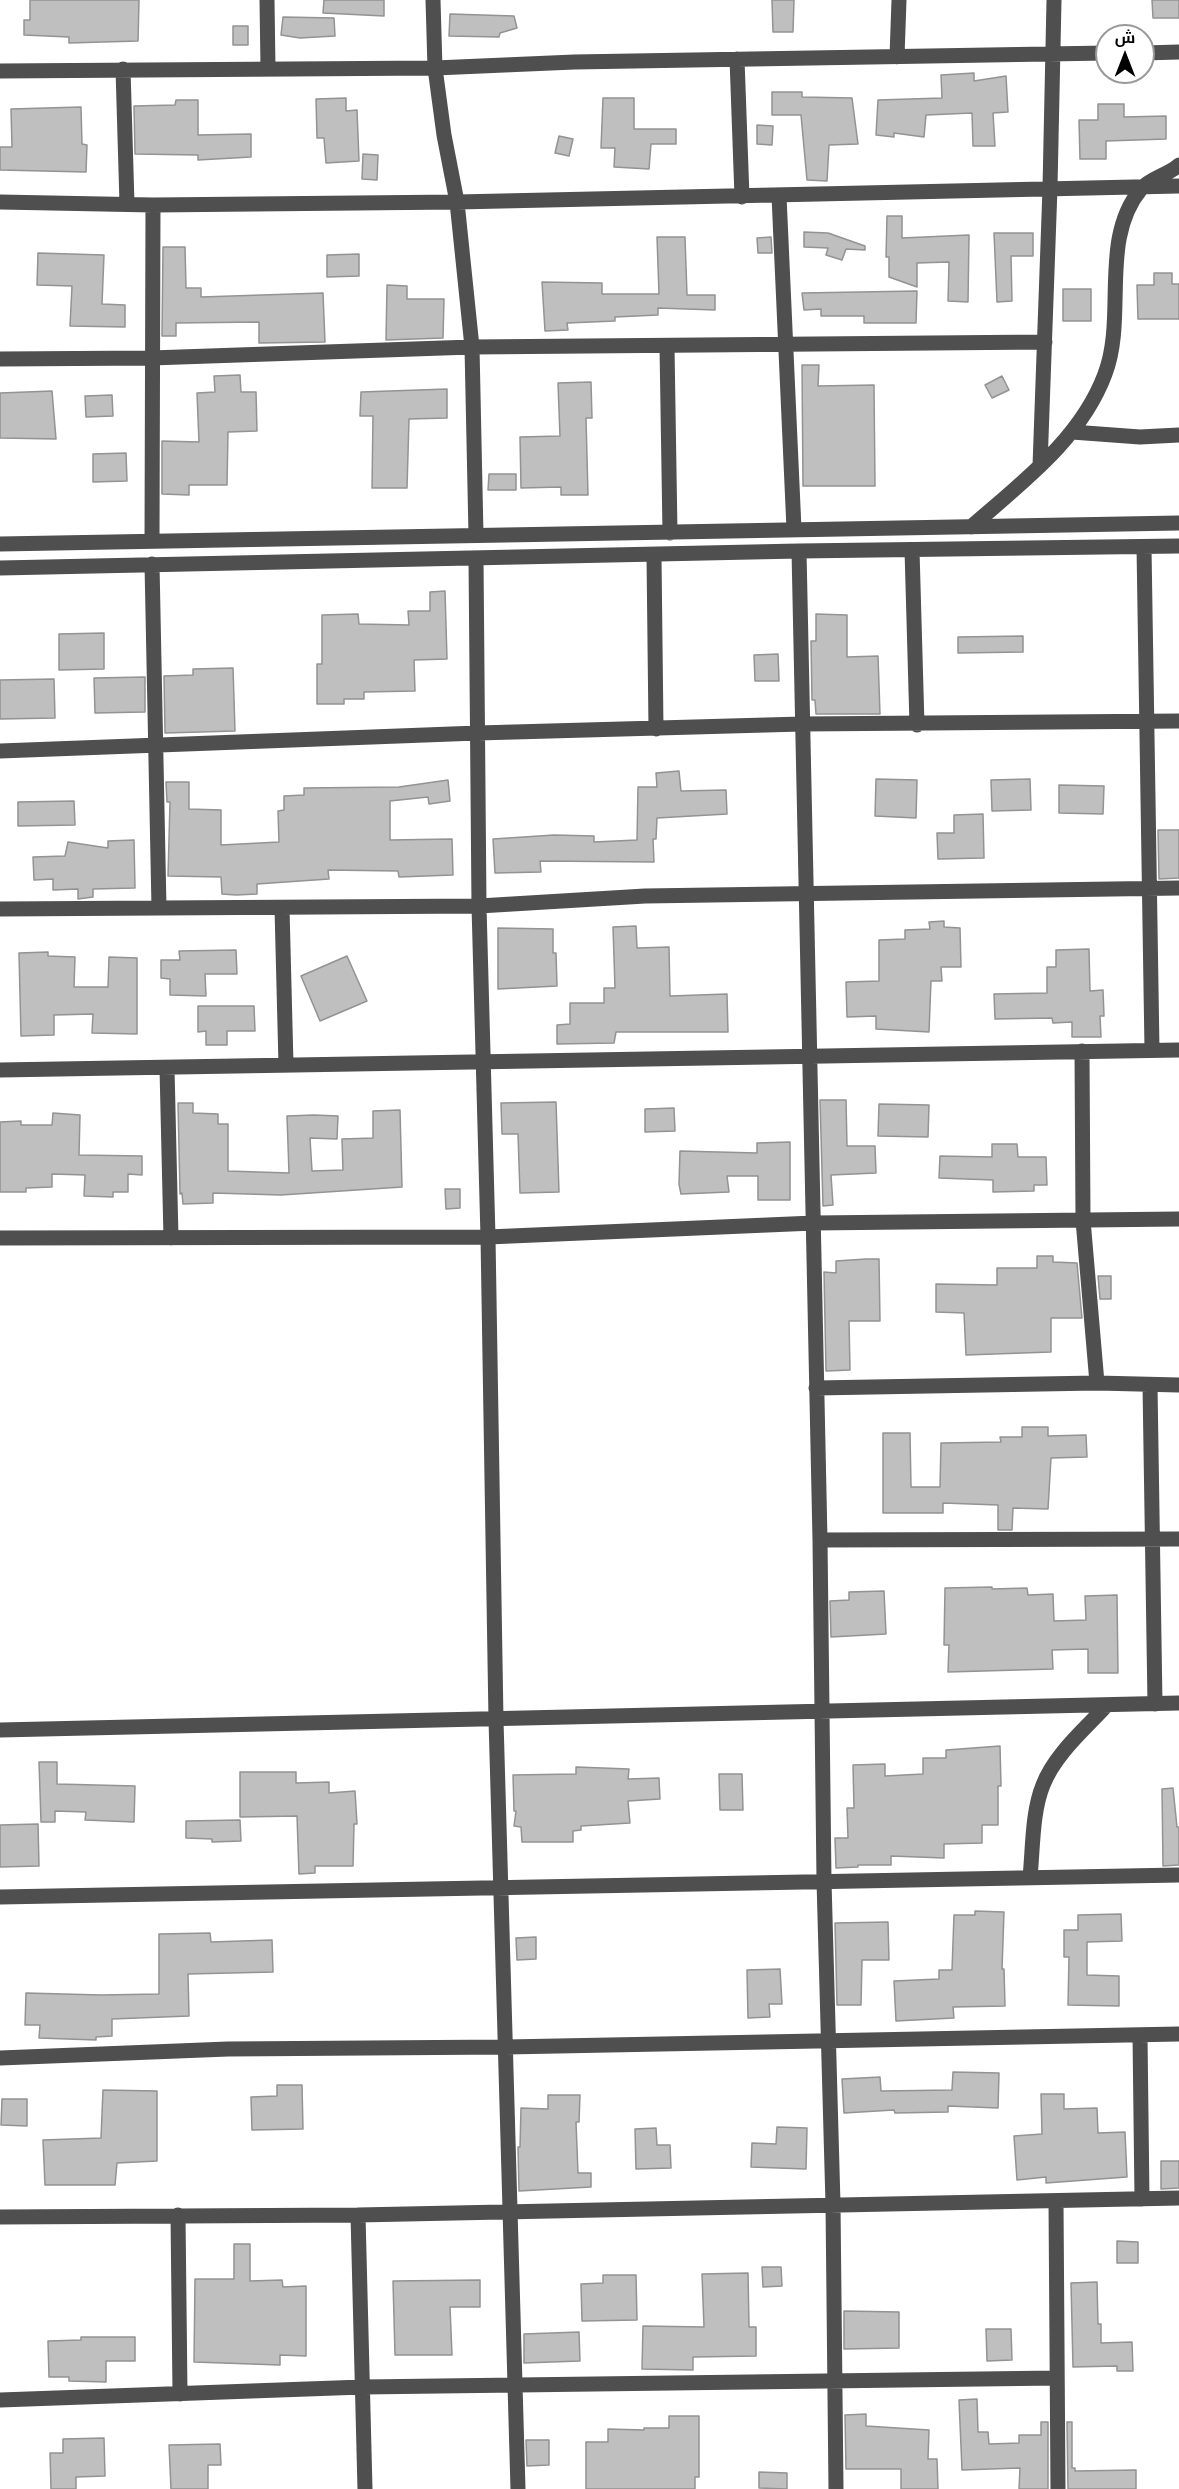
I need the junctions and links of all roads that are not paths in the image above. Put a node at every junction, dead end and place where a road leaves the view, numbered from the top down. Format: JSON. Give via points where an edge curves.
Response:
{"nodes":[{"id":1,"x":267,"y":0,"type":"edge"},
{"id":2,"x":433,"y":0,"type":"edge"},
{"id":3,"x":899,"y":0,"type":"edge"},
{"id":4,"x":1054,"y":0,"type":"edge"},
{"id":5,"x":1155,"y":52,"type":"edge"},
{"id":6,"x":1179,"y":52,"type":"edge"},
{"id":7,"x":1095,"y":53,"type":"edge"},
{"id":8,"x":1053,"y":54,"type":"junction"},
{"id":9,"x":897,"y":57,"type":"junction"},
{"id":10,"x":737,"y":59,"type":"junction"},
{"id":11,"x":268,"y":68,"type":"junction"},
{"id":12,"x":435,"y":68,"type":"junction"},
{"id":13,"x":123,"y":69,"type":"junction"},
{"id":14,"x":0,"y":71,"type":"edge"},
{"id":15,"x":1179,"y":165,"type":"edge"},
{"id":16,"x":1179,"y":186,"type":"edge"},
{"id":17,"x":1142,"y":187,"type":"junction"},
{"id":18,"x":1050,"y":188,"type":"junction"},
{"id":19,"x":778,"y":196,"type":"junction"},
{"id":20,"x":742,"y":197,"type":"junction"},
{"id":21,"x":0,"y":202,"type":"edge"},
{"id":22,"x":458,"y":202,"type":"junction"},
{"id":23,"x":127,"y":204,"type":"junction"},
{"id":24,"x":153,"y":205,"type":"junction"},
{"id":25,"x":1045,"y":342,"type":"junction"},
{"id":26,"x":787,"y":345,"type":"junction"},
{"id":27,"x":667,"y":346,"type":"junction"},
{"id":28,"x":471,"y":347,"type":"junction"},
{"id":29,"x":151,"y":358,"type":"junction"},
{"id":30,"x":0,"y":359,"type":"edge"},
{"id":31,"x":1071,"y":432,"type":"junction"},
{"id":32,"x":1179,"y":435,"type":"edge"},
{"id":33,"x":1040,"y":466,"type":"junction"},
{"id":34,"x":1179,"y":523,"type":"edge"},
{"id":35,"x":971,"y":527,"type":"junction"},
{"id":36,"x":794,"y":529,"type":"junction"},
{"id":37,"x":670,"y":533,"type":"junction"},
{"id":38,"x":476,"y":535,"type":"junction"},
{"id":39,"x":152,"y":541,"type":"junction"},
{"id":40,"x":0,"y":544,"type":"edge"},
{"id":41,"x":1179,"y":546,"type":"edge"},
{"id":42,"x":1144,"y":547,"type":"junction"},
{"id":43,"x":912,"y":550,"type":"junction"},
{"id":44,"x":799,"y":551,"type":"junction"},
{"id":45,"x":654,"y":556,"type":"junction"},
{"id":46,"x":476,"y":558,"type":"junction"},
{"id":47,"x":152,"y":564,"type":"junction"},
{"id":48,"x":0,"y":567,"type":"edge"},
{"id":49,"x":1179,"y":721,"type":"edge"},
{"id":50,"x":1146,"y":722,"type":"junction"},
{"id":51,"x":802,"y":724,"type":"junction"},
{"id":52,"x":917,"y":725,"type":"junction"},
{"id":53,"x":656,"y":729,"type":"junction"},
{"id":54,"x":478,"y":733,"type":"junction"},
{"id":55,"x":156,"y":746,"type":"junction"},
{"id":56,"x":0,"y":751,"type":"edge"},
{"id":57,"x":1179,"y":888,"type":"edge"},
{"id":58,"x":1148,"y":889,"type":"junction"},
{"id":59,"x":807,"y":893,"type":"junction"},
{"id":60,"x":479,"y":906,"type":"junction"},
{"id":61,"x":159,"y":908,"type":"junction"},
{"id":62,"x":282,"y":908,"type":"junction"},
{"id":63,"x":0,"y":909,"type":"edge"},
{"id":64,"x":1152,"y":1050,"type":"junction"},
{"id":65,"x":1179,"y":1050,"type":"edge"},
{"id":66,"x":1082,"y":1051,"type":"junction"},
{"id":67,"x":808,"y":1056,"type":"junction"},
{"id":68,"x":485,"y":1063,"type":"junction"},
{"id":69,"x":286,"y":1065,"type":"junction"},
{"id":70,"x":167,"y":1068,"type":"junction"},
{"id":71,"x":0,"y":1070,"type":"edge"},
{"id":72,"x":1179,"y":1219,"type":"edge"},
{"id":73,"x":1083,"y":1220,"type":"junction"},
{"id":74,"x":814,"y":1223,"type":"junction"},
{"id":75,"x":488,"y":1237,"type":"junction"},
{"id":76,"x":0,"y":1238,"type":"edge"},
{"id":77,"x":171,"y":1238,"type":"junction"},
{"id":78,"x":1097,"y":1383,"type":"junction"},
{"id":79,"x":1150,"y":1385,"type":"junction"},
{"id":80,"x":1179,"y":1385,"type":"edge"},
{"id":81,"x":816,"y":1388,"type":"junction"},
{"id":82,"x":1179,"y":1539,"type":"edge"},
{"id":83,"x":820,"y":1540,"type":"junction"},
{"id":84,"x":1151,"y":1540,"type":"junction"},
{"id":85,"x":1179,"y":1703,"type":"edge"},
{"id":86,"x":1155,"y":1704,"type":"junction"},
{"id":87,"x":1107,"y":1705,"type":"junction"},
{"id":88,"x":821,"y":1710,"type":"junction"},
{"id":89,"x":496,"y":1720,"type":"junction"},
{"id":90,"x":0,"y":1730,"type":"edge"},
{"id":91,"x":1179,"y":1875,"type":"edge"},
{"id":92,"x":1030,"y":1877,"type":"junction"},
{"id":93,"x":824,"y":1881,"type":"junction"},
{"id":94,"x":501,"y":1887,"type":"junction"},
{"id":95,"x":0,"y":1898,"type":"edge"},
{"id":96,"x":1179,"y":2034,"type":"edge"},
{"id":97,"x":1140,"y":2035,"type":"junction"},
{"id":98,"x":827,"y":2040,"type":"junction"},
{"id":99,"x":506,"y":2047,"type":"junction"},
{"id":100,"x":0,"y":2058,"type":"edge"},
{"id":101,"x":1179,"y":2198,"type":"edge"},
{"id":102,"x":1142,"y":2199,"type":"junction"},
{"id":103,"x":1056,"y":2201,"type":"junction"},
{"id":104,"x":833,"y":2204,"type":"junction"},
{"id":105,"x":510,"y":2211,"type":"junction"},
{"id":106,"x":178,"y":2215,"type":"junction"},
{"id":107,"x":358,"y":2215,"type":"junction"},
{"id":108,"x":0,"y":2217,"type":"edge"},
{"id":109,"x":1057,"y":2378,"type":"junction"},
{"id":110,"x":835,"y":2382,"type":"junction"},
{"id":111,"x":515,"y":2386,"type":"junction"},
{"id":112,"x":363,"y":2387,"type":"junction"},
{"id":113,"x":180,"y":2394,"type":"junction"},
{"id":114,"x":0,"y":2400,"type":"edge"},
{"id":115,"x":365,"y":2489,"type":"edge"},
{"id":116,"x":518,"y":2489,"type":"edge"},
{"id":117,"x":836,"y":2489,"type":"edge"},
{"id":118,"x":1058,"y":2489,"type":"edge"}],
"edges":[{"from":1,"to":11,"type":"street"},
{"from":2,"to":12,"type":"street"},
{"from":3,"to":9,"type":"street"},
{"from":4,"to":8,"type":"street"},
{"from":5,"to":6,"type":"street"},
{"from":7,"to":8,"type":"street"},
{"from":8,"to":9,"type":"street"},
{"from":8,"to":18,"type":"street"},
{"from":9,"to":10,"type":"street"},
{"from":10,"to":12,"type":"street"},
{"from":10,"to":20,"type":"street"},
{"from":11,"to":12,"type":"street"},
{"from":11,"to":13,"type":"street"},
{"from":12,"to":22,"type":"street"},
{"from":13,"to":14,"type":"street"},
{"from":13,"to":23,"type":"street"},
{"from":15,"to":17,"type":"street"},
{"from":16,"to":17,"type":"street"},
{"from":17,"to":18,"type":"street"},
{"from":17,"to":31,"type":"street","via":[[1125,215],[1118,249],[1106,373]]},
{"from":18,"to":19,"type":"street"},
{"from":18,"to":25,"type":"street"},
{"from":19,"to":20,"type":"street"},
{"from":19,"to":26,"type":"street"},
{"from":20,"to":22,"type":"street"},
{"from":21,"to":23,"type":"street"},
{"from":22,"to":24,"type":"street"},
{"from":22,"to":28,"type":"street"},
{"from":23,"to":24,"type":"street"},
{"from":24,"to":29,"type":"street"},
{"from":25,"to":26,"type":"street"},
{"from":25,"to":33,"type":"street"},
{"from":26,"to":27,"type":"street"},
{"from":26,"to":36,"type":"street"},
{"from":27,"to":28,"type":"street"},
{"from":27,"to":37,"type":"street"},
{"from":28,"to":29,"type":"street"},
{"from":28,"to":38,"type":"street"},
{"from":29,"to":30,"type":"street"},
{"from":29,"to":39,"type":"street"},
{"from":31,"to":32,"type":"street","via":[[1140,437]]},
{"from":31,"to":33,"type":"street"},
{"from":33,"to":35,"type":"street"},
{"from":34,"to":35,"type":"street"},
{"from":35,"to":36,"type":"street"},
{"from":36,"to":37,"type":"street"},
{"from":37,"to":38,"type":"street"},
{"from":38,"to":39,"type":"street"},
{"from":39,"to":40,"type":"street"},
{"from":41,"to":42,"type":"street"},
{"from":42,"to":43,"type":"street"},
{"from":42,"to":50,"type":"street"},
{"from":43,"to":44,"type":"street"},
{"from":43,"to":52,"type":"street"},
{"from":44,"to":45,"type":"street"},
{"from":44,"to":51,"type":"street"},
{"from":45,"to":46,"type":"street"},
{"from":45,"to":53,"type":"street"},
{"from":46,"to":47,"type":"street"},
{"from":46,"to":54,"type":"street"},
{"from":47,"to":48,"type":"street"},
{"from":47,"to":55,"type":"street"},
{"from":49,"to":50,"type":"street"},
{"from":50,"to":52,"type":"street"},
{"from":50,"to":58,"type":"street"},
{"from":51,"to":52,"type":"street"},
{"from":51,"to":53,"type":"street"},
{"from":51,"to":59,"type":"street"},
{"from":53,"to":54,"type":"street"},
{"from":54,"to":55,"type":"street"},
{"from":54,"to":60,"type":"street"},
{"from":55,"to":56,"type":"street"},
{"from":55,"to":61,"type":"street"},
{"from":57,"to":58,"type":"street"},
{"from":58,"to":59,"type":"street"},
{"from":58,"to":64,"type":"street"},
{"from":59,"to":60,"type":"street","via":[[645,896]]},
{"from":59,"to":67,"type":"street"},
{"from":60,"to":62,"type":"street"},
{"from":60,"to":68,"type":"street"},
{"from":61,"to":62,"type":"street"},
{"from":61,"to":63,"type":"street"},
{"from":62,"to":69,"type":"street"},
{"from":64,"to":65,"type":"street"},
{"from":64,"to":66,"type":"street"},
{"from":66,"to":67,"type":"street"},
{"from":66,"to":73,"type":"street"},
{"from":67,"to":68,"type":"street"},
{"from":67,"to":74,"type":"street"},
{"from":68,"to":69,"type":"street"},
{"from":68,"to":75,"type":"street"},
{"from":69,"to":70,"type":"street"},
{"from":70,"to":71,"type":"street"},
{"from":70,"to":77,"type":"street"},
{"from":72,"to":73,"type":"street"},
{"from":73,"to":74,"type":"street"},
{"from":73,"to":78,"type":"street"},
{"from":74,"to":75,"type":"street"},
{"from":74,"to":81,"type":"street"},
{"from":75,"to":77,"type":"street"},
{"from":75,"to":89,"type":"street"},
{"from":76,"to":77,"type":"street"},
{"from":78,"to":79,"type":"street"},
{"from":78,"to":81,"type":"street"},
{"from":79,"to":80,"type":"street"},
{"from":79,"to":84,"type":"street"},
{"from":81,"to":83,"type":"street"},
{"from":82,"to":84,"type":"street"},
{"from":83,"to":84,"type":"street"},
{"from":83,"to":88,"type":"street"},
{"from":84,"to":86,"type":"street"},
{"from":85,"to":86,"type":"street"},
{"from":86,"to":87,"type":"street"},
{"from":87,"to":88,"type":"street"},
{"from":87,"to":92,"type":"street","via":[[1052,1767],[1042,1786]]},
{"from":88,"to":89,"type":"street"},
{"from":88,"to":93,"type":"street"},
{"from":89,"to":90,"type":"street"},
{"from":89,"to":94,"type":"street"},
{"from":91,"to":92,"type":"street"},
{"from":92,"to":93,"type":"street"},
{"from":93,"to":94,"type":"street"},
{"from":93,"to":98,"type":"street"},
{"from":94,"to":95,"type":"street"},
{"from":94,"to":99,"type":"street"},
{"from":96,"to":97,"type":"street"},
{"from":97,"to":98,"type":"street"},
{"from":97,"to":102,"type":"street"},
{"from":98,"to":99,"type":"street"},
{"from":98,"to":104,"type":"street"},
{"from":99,"to":100,"type":"street","via":[[228,2049]]},
{"from":99,"to":105,"type":"street"},
{"from":101,"to":102,"type":"street"},
{"from":102,"to":103,"type":"street"},
{"from":103,"to":104,"type":"street"},
{"from":103,"to":109,"type":"street"},
{"from":104,"to":105,"type":"street"},
{"from":104,"to":110,"type":"street"},
{"from":105,"to":107,"type":"street"},
{"from":105,"to":111,"type":"street"},
{"from":106,"to":107,"type":"street"},
{"from":106,"to":108,"type":"street"},
{"from":106,"to":113,"type":"street"},
{"from":107,"to":112,"type":"street"},
{"from":109,"to":110,"type":"street"},
{"from":109,"to":118,"type":"street"},
{"from":110,"to":111,"type":"street"},
{"from":110,"to":117,"type":"street"},
{"from":111,"to":112,"type":"street"},
{"from":111,"to":116,"type":"street"},
{"from":112,"to":113,"type":"street"},
{"from":112,"to":115,"type":"street"},
{"from":113,"to":114,"type":"street"}]}
